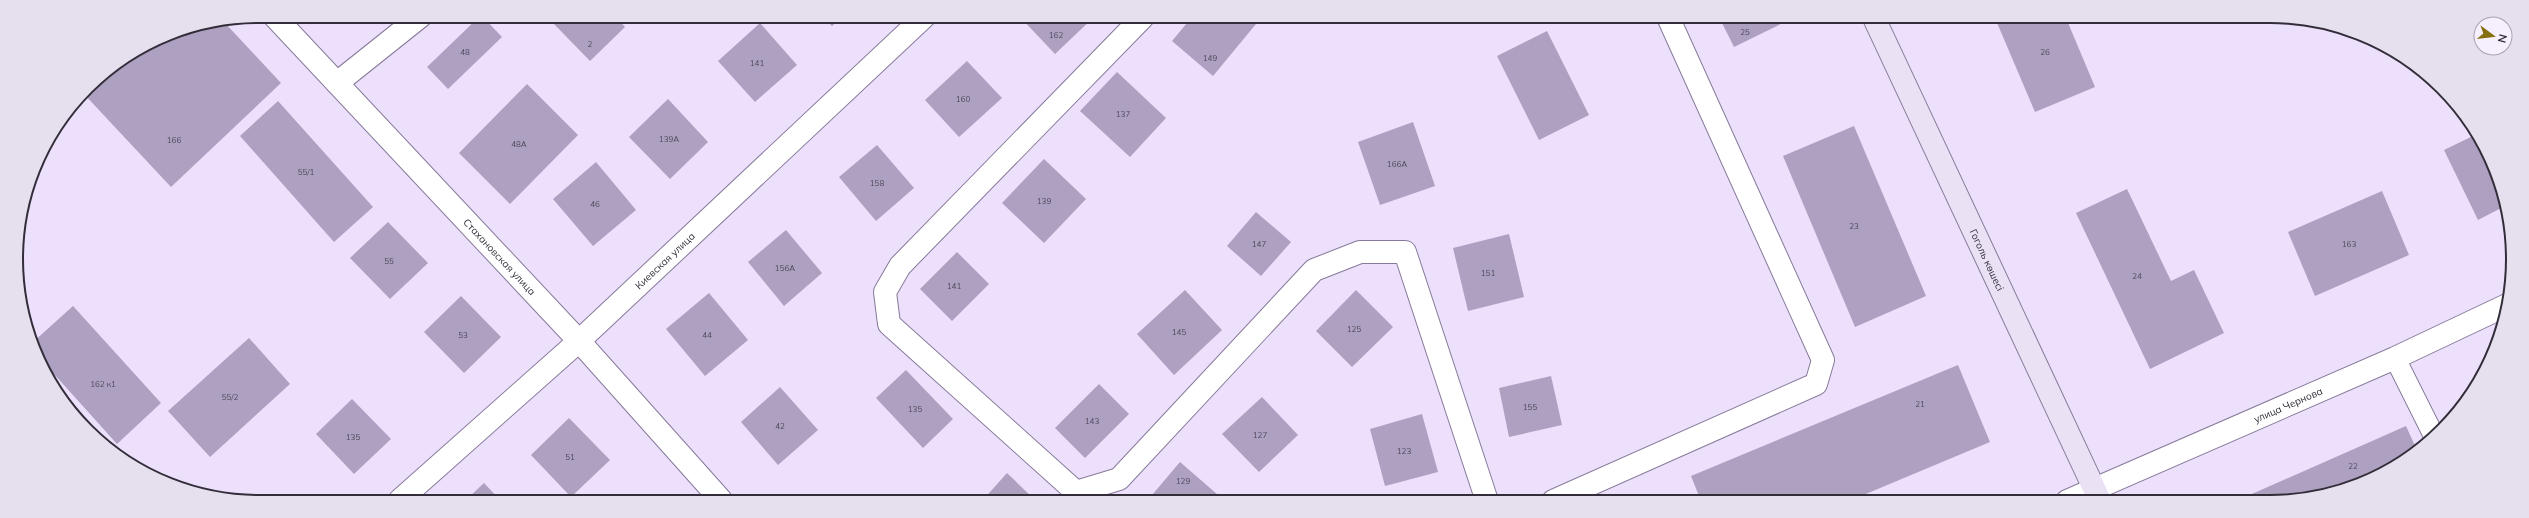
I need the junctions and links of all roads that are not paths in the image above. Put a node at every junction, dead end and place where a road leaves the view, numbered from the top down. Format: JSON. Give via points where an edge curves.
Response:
{"nodes":[{"id":1,"x":281,"y":23,"type":"edge"},
{"id":2,"x":412,"y":23,"type":"edge"},
{"id":3,"x":918,"y":23,"type":"edge"},
{"id":4,"x":1137,"y":23,"type":"edge"},
{"id":5,"x":1671,"y":23,"type":"edge"},
{"id":6,"x":1876,"y":23,"type":"edge"},
{"id":7,"x":337,"y":83,"type":"junction"},
{"id":8,"x":2500,"y":308,"type":"edge"},
{"id":9,"x":578,"y":341,"type":"junction"},
{"id":10,"x":2395,"y":358,"type":"junction"},
{"id":11,"x":2432,"y":431,"type":"edge"},
{"id":12,"x":406,"y":495,"type":"edge"},
{"id":13,"x":717,"y":495,"type":"edge"},
{"id":14,"x":1485,"y":495,"type":"edge"},
{"id":15,"x":1567,"y":495,"type":"edge"},
{"id":16,"x":2097,"y":495,"type":"edge"}],
"edges":[{"from":1,"to":7,"type":"street","name":"Стахановская улица"},
{"from":2,"to":7,"type":"street"},
{"from":3,"to":9,"type":"street","name":"Киевская улица"},
{"from":4,"to":14,"type":"street","via":[[900,266],[885,292],[889,324],[1076,492],[1119,479],[1314,270],[1360,252],[1405,252]]},
{"from":5,"to":15,"type":"street","via":[[1823,360],[1816,384]]},
{"from":6,"to":16,"type":"main road","name":"Гоголь көшесі"},
{"from":7,"to":9,"type":"street","name":"Стахановская улица"},
{"from":8,"to":10,"type":"street","name":"улица Чернова"},
{"from":9,"to":12,"type":"street","name":"Киевская улица"},
{"from":9,"to":13,"type":"street","name":"Стахановская улица"},
{"from":10,"to":11,"type":"lane"},
{"from":10,"to":16,"type":"street","name":"улица Чернова"}]}
